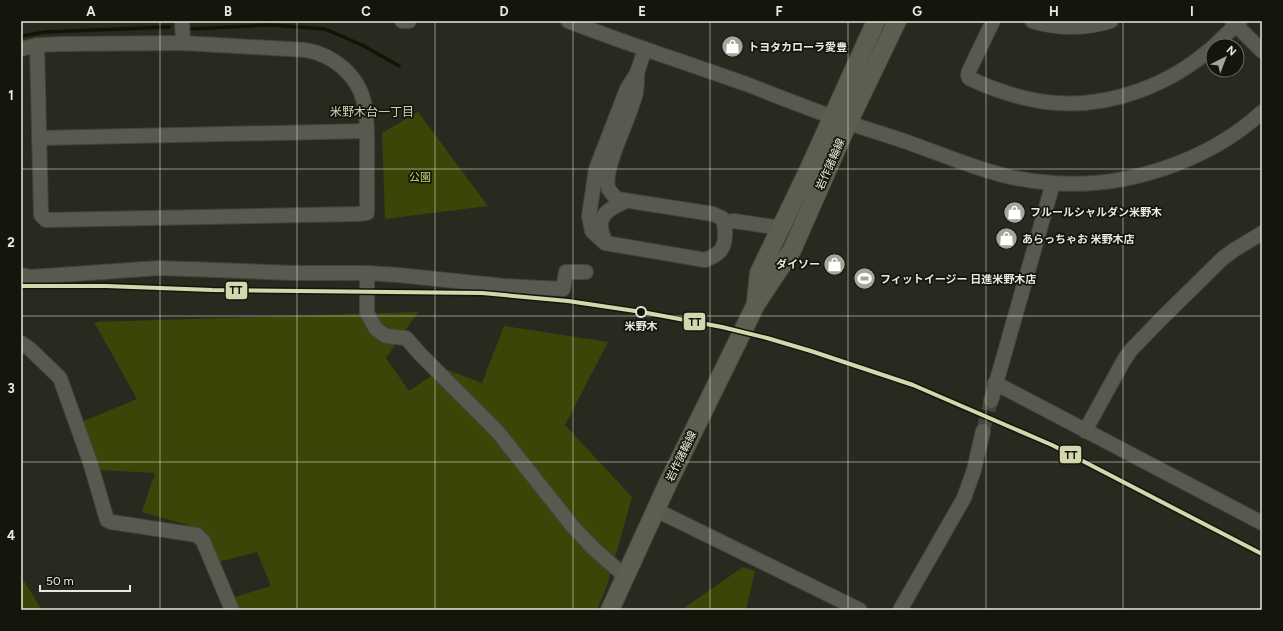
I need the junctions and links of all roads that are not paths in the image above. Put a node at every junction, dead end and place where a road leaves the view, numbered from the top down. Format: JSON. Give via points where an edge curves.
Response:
{"nodes":[{"id":1,"x":182,"y":21,"type":"edge"},
{"id":2,"x":402,"y":21,"type":"edge"},
{"id":3,"x":409,"y":21,"type":"edge"},
{"id":4,"x":568,"y":21,"type":"edge"},
{"id":5,"x":876,"y":21,"type":"edge"},
{"id":6,"x":897,"y":21,"type":"edge"},
{"id":7,"x":993,"y":21,"type":"edge"},
{"id":8,"x":1032,"y":21,"type":"edge"},
{"id":9,"x":1111,"y":21,"type":"edge"},
{"id":10,"x":1236,"y":22,"type":"edge"},
{"id":11,"x":1221,"y":38,"type":"edge"},
{"id":12,"x":183,"y":43,"type":"junction"},
{"id":13,"x":37,"y":46,"type":"junction"},
{"id":14,"x":21,"y":49,"type":"edge"},
{"id":15,"x":645,"y":49,"type":"junction"},
{"id":16,"x":1262,"y":51,"type":"edge"},
{"id":17,"x":1205,"y":53,"type":"edge"},
{"id":18,"x":637,"y":73,"type":"junction"},
{"id":19,"x":1262,"y":112,"type":"edge"},
{"id":20,"x":840,"y":120,"type":"junction"},
{"id":21,"x":367,"y":131,"type":"junction"},
{"id":22,"x":39,"y":138,"type":"junction"},
{"id":23,"x":1053,"y":183,"type":"junction"},
{"id":24,"x":626,"y":201,"type":"junction"},
{"id":25,"x":724,"y":222,"type":"junction"},
{"id":26,"x":781,"y":228,"type":"junction"},
{"id":27,"x":1262,"y":233,"type":"edge"},
{"id":28,"x":605,"y":243,"type":"junction"},
{"id":29,"x":586,"y":272,"type":"dead end"},
{"id":30,"x":367,"y":274,"type":"junction"},
{"id":31,"x":21,"y":275,"type":"edge"},
{"id":32,"x":756,"y":304,"type":"junction"},
{"id":33,"x":21,"y":343,"type":"edge"},
{"id":34,"x":995,"y":383,"type":"junction"},
{"id":35,"x":991,"y":401,"type":"tunnel mouth"},
{"id":36,"x":983,"y":431,"type":"tunnel mouth"},
{"id":37,"x":1085,"y":431,"type":"junction"},
{"id":38,"x":656,"y":510,"type":"junction"},
{"id":39,"x":1262,"y":523,"type":"edge"},
{"id":40,"x":625,"y":576,"type":"junction"},
{"id":41,"x":232,"y":610,"type":"edge"},
{"id":42,"x":610,"y":610,"type":"edge"},
{"id":43,"x":860,"y":610,"type":"edge"},
{"id":44,"x":900,"y":610,"type":"edge"}],
"edges":[{"from":1,"to":12,"type":"street"},
{"from":2,"to":3,"type":"street"},
{"from":4,"to":15,"type":"street"},
{"from":5,"to":20,"type":"main road","name":"岩作諸輪線"},
{"from":6,"to":20,"type":"main road","name":"岩作諸輪線"},
{"from":7,"to":17,"type":"street","via":[[968,75],[1002,91],[1038,101],[1088,102],[1122,96],[1174,76]]},
{"from":8,"to":9,"type":"street","via":[[1078,27]]},
{"from":10,"to":11,"type":"street"},
{"from":10,"to":16,"type":"street"},
{"from":12,"to":13,"type":"street"},
{"from":12,"to":21,"type":"street","via":[[306,50],[324,54],[342,66],[357,84],[364,102]]},
{"from":13,"to":14,"type":"street"},
{"from":13,"to":22,"type":"street"},
{"from":15,"to":18,"type":"street"},
{"from":15,"to":20,"type":"street"},
{"from":18,"to":24,"type":"street","via":[[633,102],[608,176],[608,187],[612,194],[617,199]]},
{"from":18,"to":28,"type":"street","via":[[627,89],[596,168],[590,216],[592,230]]},
{"from":19,"to":23,"type":"street","via":[[1221,142],[1179,163],[1122,179],[1089,183]]},
{"from":20,"to":23,"type":"street","via":[[987,171],[1019,179]]},
{"from":20,"to":26,"type":"main road","name":"岩作諸輪線"},
{"from":20,"to":32,"type":"main road","name":"岩作諸輪線","via":[[792,250]]},
{"from":21,"to":22,"type":"street"},
{"from":21,"to":22,"type":"street","via":[[367,213],[357,214],[46,220],[41,215]]},
{"from":23,"to":34,"type":"street"},
{"from":24,"to":25,"type":"street","via":[[713,214],[722,218]]},
{"from":24,"to":28,"type":"street","via":[[608,210],[603,217],[600,225]]},
{"from":25,"to":26,"type":"street","via":[[734,221]]},
{"from":25,"to":28,"type":"street","via":[[724,245],[720,252],[705,260]]},
{"from":26,"to":32,"type":"main road","name":"岩作諸輪線","via":[[759,273]]},
{"from":27,"to":37,"type":"street","via":[[1223,258],[1131,350]]},
{"from":29,"to":30,"type":"street","via":[[566,272],[563,289]]},
{"from":30,"to":31,"type":"street","via":[[159,268],[30,277]]},
{"from":30,"to":40,"type":"street","via":[[367,313],[376,328],[386,336],[406,338],[497,431],[574,528]]},
{"from":32,"to":38,"type":"main road","name":"岩作諸輪線"},
{"from":33,"to":41,"type":"street","via":[[60,378],[90,462],[107,520],[197,535],[203,541]]},
{"from":34,"to":35,"type":"street"},
{"from":34,"to":37,"type":"street"},
{"from":36,"to":44,"type":"street","via":[[964,498]]},
{"from":37,"to":39,"type":"street"},
{"from":38,"to":40,"type":"main road","name":"岩作諸輪線"},
{"from":38,"to":43,"type":"street"},
{"from":40,"to":42,"type":"main road","name":"岩作諸輪線"}]}
